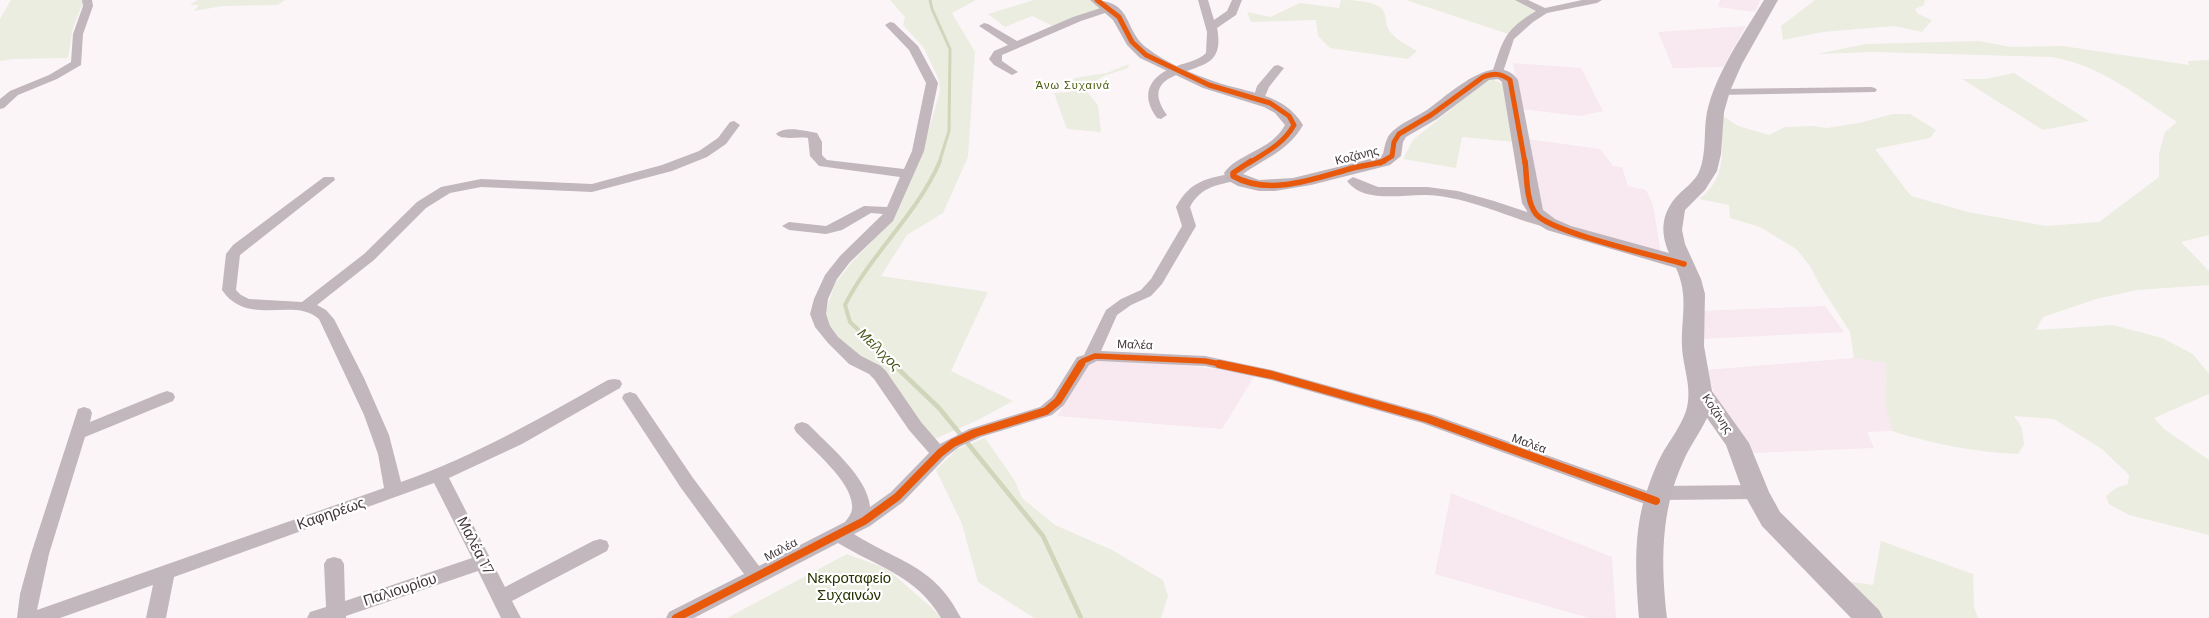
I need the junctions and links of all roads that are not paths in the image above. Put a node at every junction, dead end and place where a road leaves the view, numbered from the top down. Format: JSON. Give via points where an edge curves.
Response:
{"nodes":[{"id":1,"x":88,"y":0,"type":"edge"},
{"id":2,"x":1203,"y":0,"type":"edge"},
{"id":3,"x":1237,"y":0,"type":"edge"},
{"id":4,"x":1520,"y":0,"type":"edge"},
{"id":5,"x":1597,"y":0,"type":"edge"},
{"id":6,"x":1771,"y":0,"type":"edge"},
{"id":7,"x":1103,"y":4,"type":"edge"},
{"id":8,"x":1544,"y":11,"type":"junction"},
{"id":9,"x":890,"y":25,"type":"dead end"},
{"id":10,"x":984,"y":26,"type":"dead end"},
{"id":11,"x":1213,"y":26,"type":"junction"},
{"id":12,"x":1017,"y":45,"type":"junction"},
{"id":13,"x":1278,"y":68,"type":"dead end"},
{"id":14,"x":1176,"y":70,"type":"junction"},
{"id":15,"x":1012,"y":72,"type":"dead end"},
{"id":16,"x":1498,"y":73,"type":"junction"},
{"id":17,"x":1871,"y":90,"type":"dead end"},
{"id":18,"x":1720,"y":92,"type":"junction"},
{"id":19,"x":1259,"y":100,"type":"junction"},
{"id":20,"x":0,"y":105,"type":"edge"},
{"id":21,"x":1161,"y":115,"type":"dead end"},
{"id":22,"x":734,"y":125,"type":"dead end"},
{"id":23,"x":782,"y":134,"type":"dead end"},
{"id":24,"x":909,"y":174,"type":"junction"},
{"id":25,"x":1234,"y":177,"type":"junction"},
{"id":26,"x":329,"y":180,"type":"dead end"},
{"id":27,"x":1353,"y":181,"type":"dead end"},
{"id":28,"x":892,"y":211,"type":"junction"},
{"id":29,"x":1549,"y":224,"type":"junction"},
{"id":30,"x":790,"y":226,"type":"dead end"},
{"id":31,"x":1684,"y":264,"type":"junction"},
{"id":32,"x":305,"y":307,"type":"junction"},
{"id":33,"x":1091,"y":356,"type":"junction"},
{"id":34,"x":614,"y":384,"type":"dead end"},
{"id":35,"x":1701,"y":393,"type":"junction"},
{"id":36,"x":167,"y":397,"type":"dead end"},
{"id":37,"x":630,"y":398,"type":"dead end"},
{"id":38,"x":84,"y":413,"type":"dead end"},
{"id":39,"x":802,"y":428,"type":"dead end"},
{"id":40,"x":77,"y":434,"type":"junction"},
{"id":41,"x":940,"y":453,"type":"junction"},
{"id":42,"x":439,"y":475,"type":"junction"},
{"id":43,"x":394,"y":492,"type":"junction"},
{"id":44,"x":1756,"y":492,"type":"junction"},
{"id":45,"x":1657,"y":497,"type":"junction"},
{"id":46,"x":845,"y":531,"type":"junction"},
{"id":47,"x":600,"y":546,"type":"dead end"},
{"id":48,"x":483,"y":562,"type":"junction"},
{"id":49,"x":334,"y":564,"type":"dead end"},
{"id":50,"x":165,"y":573,"type":"junction"},
{"id":51,"x":756,"y":576,"type":"junction"},
{"id":52,"x":501,"y":598,"type":"junction"},
{"id":53,"x":336,"y":615,"type":"edge"},
{"id":54,"x":27,"y":618,"type":"edge"},
{"id":55,"x":37,"y":618,"type":"edge"},
{"id":56,"x":156,"y":618,"type":"edge"},
{"id":57,"x":316,"y":618,"type":"edge"},
{"id":58,"x":511,"y":618,"type":"edge"},
{"id":59,"x":676,"y":618,"type":"edge"},
{"id":60,"x":951,"y":618,"type":"edge"},
{"id":61,"x":1653,"y":618,"type":"edge"},
{"id":62,"x":1869,"y":618,"type":"edge"}],
"edges":[{"from":1,"to":20,"type":"street","via":[[78,34],[77,63],[14,93]]},
{"from":2,"to":11,"type":"street"},
{"from":3,"to":11,"type":"street","via":[[1232,13]]},
{"from":4,"to":8,"type":"street"},
{"from":5,"to":8,"type":"street"},
{"from":6,"to":18,"type":"street","name":"Κοζάνης"},
{"from":7,"to":12,"type":"street"},
{"from":7,"to":14,"type":"street","via":[[1120,19],[1138,49]]},
{"from":8,"to":16,"type":"street","via":[[1509,38]]},
{"from":9,"to":24,"type":"street","via":[[914,48],[932,83],[918,151]]},
{"from":10,"to":12,"type":"street"},
{"from":11,"to":14,"type":"street","via":[[1208,58]]},
{"from":12,"to":15,"type":"street","via":[[998,53],[995,59]]},
{"from":13,"to":19,"type":"street","via":[[1263,86]]},
{"from":14,"to":19,"type":"street","via":[[1211,86]]},
{"from":14,"to":21,"type":"street","via":[[1152,93],[1152,104]]},
{"from":16,"to":25,"type":"street","name":"Κοζάνης","via":[[1483,77],[1399,134],[1392,156],[1385,161],[1297,183],[1256,184]]},
{"from":16,"to":29,"type":"street","via":[[1510,80],[1531,208]]},
{"from":17,"to":18,"type":"street"},
{"from":18,"to":31,"type":"street","name":"Κοζάνης","via":[[1708,171],[1701,183],[1682,200],[1674,216],[1673,236]]},
{"from":19,"to":25,"type":"street","via":[[1288,115],[1294,127],[1278,143],[1233,173]]},
{"from":22,"to":32,"type":"street","via":[[722,141],[703,154],[667,168],[592,188],[482,183],[436,195],[416,209],[379,248]]},
{"from":23,"to":24,"type":"street","via":[[813,136],[816,156],[823,163]]},
{"from":24,"to":28,"type":"street"},
{"from":25,"to":33,"type":"street","via":[[1204,184],[1191,194],[1183,207],[1189,228],[1157,282],[1146,293],[1111,313]]},
{"from":26,"to":32,"type":"street","via":[[255,234],[238,248],[232,258],[231,295],[259,306]]},
{"from":27,"to":29,"type":"street","via":[[1377,191],[1450,194]]},
{"from":28,"to":30,"type":"street","via":[[869,209],[826,230]]},
{"from":28,"to":41,"type":"street","via":[[830,278],[818,314],[826,333],[855,360],[880,375],[925,440]]},
{"from":29,"to":31,"type":"street"},
{"from":31,"to":35,"type":"street","name":"Κοζάνης","via":[[1694,292],[1694,355]]},
{"from":32,"to":43,"type":"street","via":[[317,311],[327,320],[363,392],[390,466]]},
{"from":33,"to":41,"type":"street","name":"Μαλέα","via":[[1083,361],[1052,407],[964,438]]},
{"from":33,"to":45,"type":"street","name":"Μαλέα","via":[[1205,361],[1272,374],[1428,419]]},
{"from":34,"to":42,"type":"street","name":"Καφηρέως","via":[[516,440]]},
{"from":35,"to":44,"type":"street","name":"Κοζάνης","via":[[1737,443]]},
{"from":35,"to":45,"type":"street","via":[[1697,413],[1674,455]]},
{"from":36,"to":40,"type":"street"},
{"from":37,"to":51,"type":"street","via":[[686,483]]},
{"from":38,"to":40,"type":"street"},
{"from":39,"to":46,"type":"street","via":[[844,473],[861,499],[858,519]]},
{"from":40,"to":54,"type":"street","via":[[36,571]]},
{"from":41,"to":46,"type":"street","name":"Μαλέα","via":[[897,498]]},
{"from":42,"to":43,"type":"street","name":"Καφηρέως"},
{"from":42,"to":48,"type":"street","name":"Μαλέα 17"},
{"from":43,"to":50,"type":"street","name":"Καφηρέως"},
{"from":44,"to":45,"type":"street","name":"Μαλέα"},
{"from":44,"to":62,"type":"street","name":"Κοζάνης","via":[[1771,519]]},
{"from":45,"to":61,"type":"street","via":[[1648,559]]},
{"from":46,"to":51,"type":"street","name":"Μαλέα"},
{"from":46,"to":60,"type":"street","via":[[913,573],[936,594]]},
{"from":47,"to":52,"type":"street"},
{"from":48,"to":52,"type":"street","name":"Μαλέα 17"},
{"from":48,"to":53,"type":"street","name":"Παλιουρίου"},
{"from":49,"to":53,"type":"street"},
{"from":50,"to":55,"type":"street","name":"Καφηρέως"},
{"from":50,"to":56,"type":"street"},
{"from":51,"to":59,"type":"street","name":"Μαλέα"},
{"from":52,"to":58,"type":"street","name":"Μαλέα 17"},
{"from":53,"to":57,"type":"street","name":"Παλιουρίου"}]}
